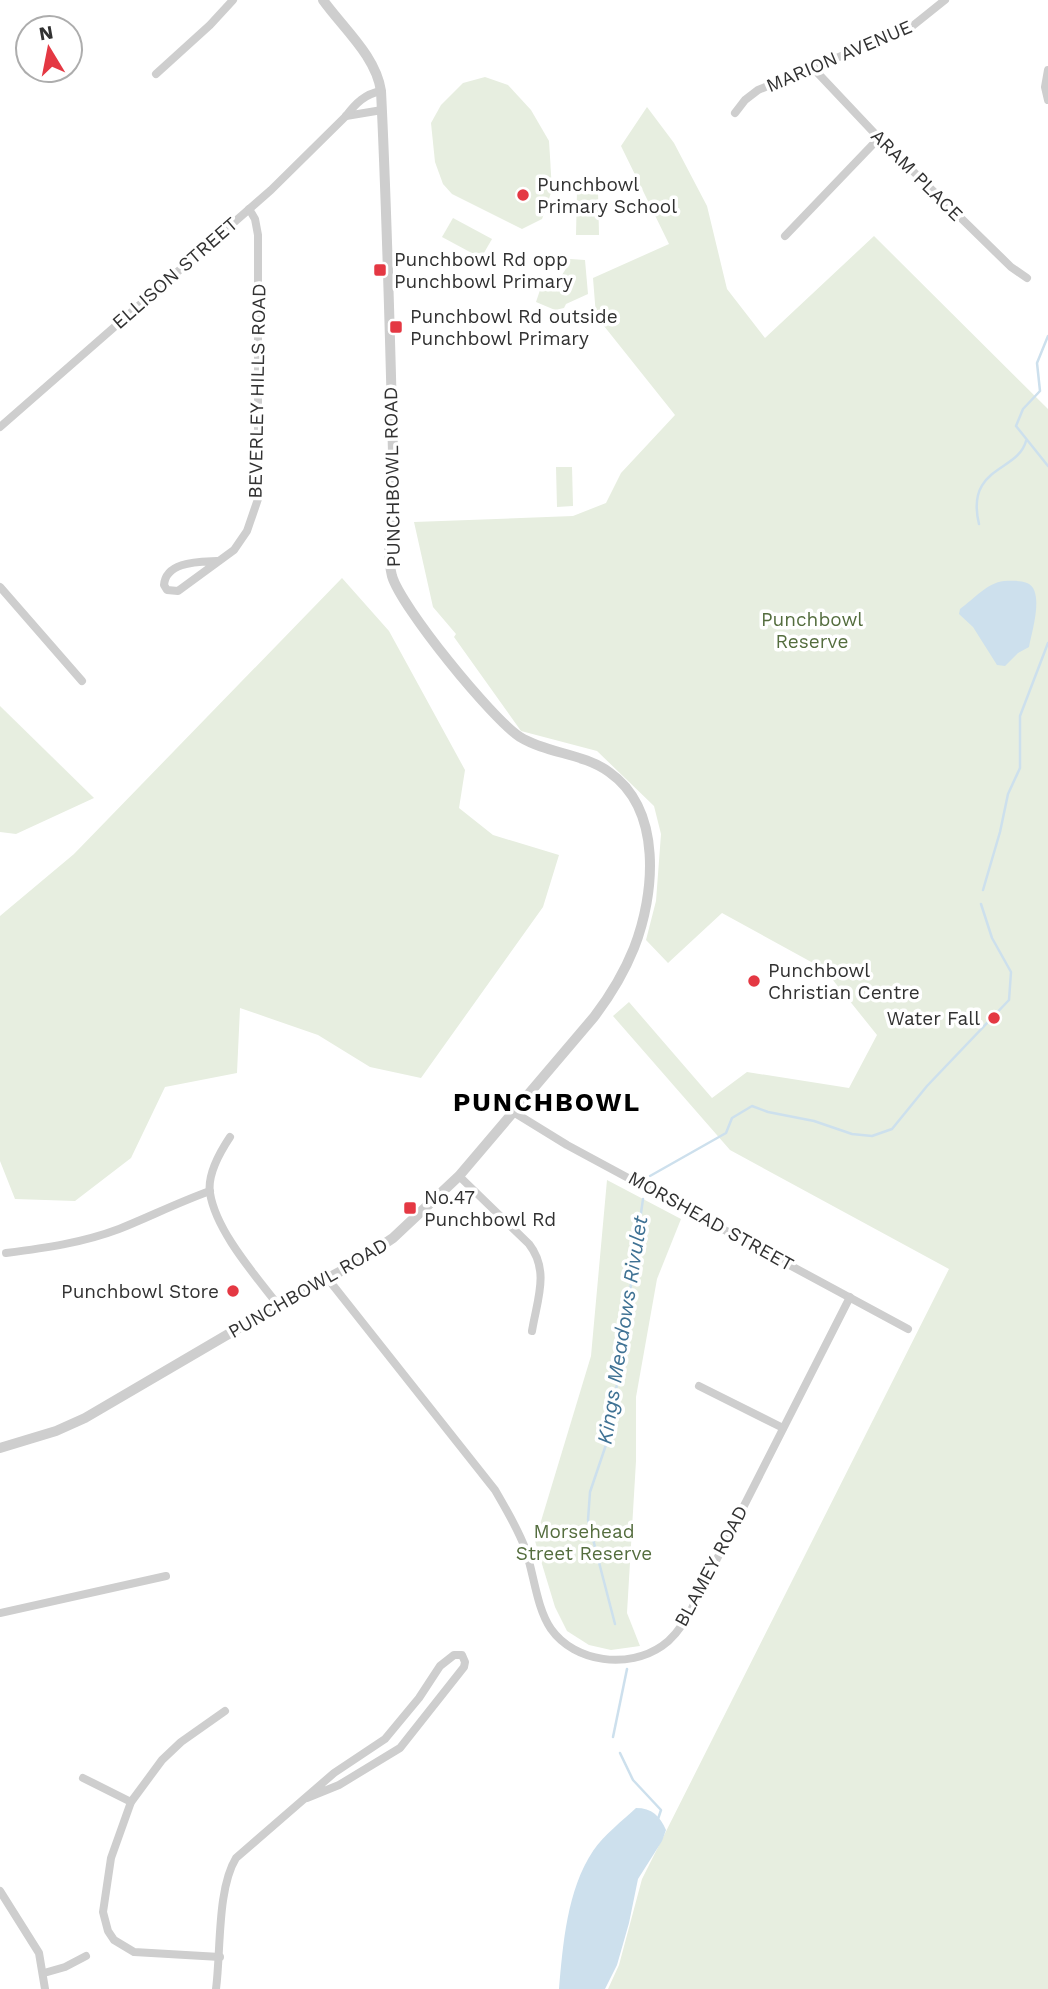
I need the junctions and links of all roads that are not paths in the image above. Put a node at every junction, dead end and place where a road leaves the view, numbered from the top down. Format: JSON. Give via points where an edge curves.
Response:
{"nodes":[{"id":1,"x":233,"y":0,"type":"edge"},
{"id":2,"x":323,"y":0,"type":"edge"},
{"id":3,"x":945,"y":0,"type":"edge"},
{"id":4,"x":812,"y":67,"type":"junction"},
{"id":5,"x":1048,"y":70,"type":"edge"},
{"id":6,"x":156,"y":74,"type":"dead end"},
{"id":7,"x":381,"y":91,"type":"junction"},
{"id":8,"x":1048,"y":100,"type":"edge"},
{"id":9,"x":382,"y":110,"type":"junction"},
{"id":10,"x":735,"y":113,"type":"dead end"},
{"id":11,"x":346,"y":116,"type":"junction"},
{"id":12,"x":879,"y":138,"type":"junction"},
{"id":13,"x":249,"y":209,"type":"junction"},
{"id":14,"x":785,"y":236,"type":"dead end"},
{"id":15,"x":1027,"y":278,"type":"dead end"},
{"id":16,"x":0,"y":427,"type":"edge"},
{"id":17,"x":217,"y":561,"type":"junction"},
{"id":18,"x":0,"y":587,"type":"edge"},
{"id":19,"x":82,"y":681,"type":"dead end"},
{"id":20,"x":515,"y":1113,"type":"junction"},
{"id":21,"x":230,"y":1137,"type":"dead end"},
{"id":22,"x":459,"y":1176,"type":"junction"},
{"id":23,"x":210,"y":1191,"type":"junction"},
{"id":24,"x":6,"y":1252,"type":"dead end"},
{"id":25,"x":328,"y":1279,"type":"junction"},
{"id":26,"x":850,"y":1297,"type":"junction"},
{"id":27,"x":278,"y":1305,"type":"junction"},
{"id":28,"x":908,"y":1329,"type":"dead end"},
{"id":29,"x":532,"y":1331,"type":"dead end"},
{"id":30,"x":699,"y":1386,"type":"dead end"},
{"id":31,"x":783,"y":1428,"type":"junction"},
{"id":32,"x":0,"y":1448,"type":"edge"},
{"id":33,"x":166,"y":1576,"type":"dead end"},
{"id":34,"x":0,"y":1613,"type":"edge"},
{"id":35,"x":225,"y":1712,"type":"dead end"},
{"id":36,"x":83,"y":1778,"type":"dead end"},
{"id":37,"x":307,"y":1798,"type":"junction"},
{"id":38,"x":131,"y":1802,"type":"junction"},
{"id":39,"x":0,"y":1891,"type":"edge"},
{"id":40,"x":86,"y":1956,"type":"dead end"},
{"id":41,"x":220,"y":1957,"type":"junction"},
{"id":42,"x":44,"y":1973,"type":"junction"},
{"id":43,"x":45,"y":1989,"type":"edge"},
{"id":44,"x":216,"y":1989,"type":"edge"}],
"edges":[{"from":1,"to":6,"type":"street"},
{"from":2,"to":7,"type":"street","name":"PUNCHBOWL ROAD","via":[[373,65]]},
{"from":3,"to":4,"type":"street","name":"MARION AVENUE","via":[[910,28]]},
{"from":4,"to":10,"type":"street","name":"MARION AVENUE","via":[[758,90]]},
{"from":4,"to":12,"type":"street","name":"ARAM PLACE"},
{"from":5,"to":8,"type":"street"},
{"from":7,"to":9,"type":"street","name":"PUNCHBOWL ROAD"},
{"from":7,"to":11,"type":"street","name":"ELLISON STREET","via":[[365,96]]},
{"from":9,"to":11,"type":"street"},
{"from":9,"to":20,"type":"street","name":"PUNCHBOWL ROAD","via":[[393,472],[389,554],[395,584],[413,614],[500,721],[532,743],[597,764],[626,786],[642,812],[649,843],[642,918],[625,967],[607,1001]]},
{"from":11,"to":13,"type":"street","name":"ELLISON STREET"},
{"from":12,"to":14,"type":"street"},
{"from":12,"to":15,"type":"street","name":"ARAM PLACE"},
{"from":13,"to":16,"type":"street","name":"ELLISON STREET"},
{"from":13,"to":17,"type":"street","name":"BEVERLEY HILLS ROAD","via":[[258,235],[258,499],[242,541]]},
{"from":17,"to":17,"type":"street","name":"BEVERLEY HILLS ROAD","via":[[178,591],[164,586],[166,576],[181,565]]},
{"from":18,"to":19,"type":"street"},
{"from":20,"to":22,"type":"street","name":"PUNCHBOWL ROAD"},
{"from":20,"to":26,"type":"street","name":"MORSHEAD STREET"},
{"from":21,"to":23,"type":"street","via":[[219,1153]]},
{"from":22,"to":25,"type":"street","name":"PUNCHBOWL ROAD","via":[[393,1238]]},
{"from":22,"to":29,"type":"street","via":[[537,1254],[541,1275]]},
{"from":23,"to":24,"type":"street","via":[[89,1239]]},
{"from":23,"to":27,"type":"street","via":[[237,1251]]},
{"from":25,"to":27,"type":"street","name":"PUNCHBOWL ROAD"},
{"from":25,"to":31,"type":"street","name":"BLAMEY ROAD","via":[[495,1490],[524,1547],[544,1615],[552,1630],[576,1651],[621,1661],[645,1656],[677,1632]]},
{"from":26,"to":28,"type":"street","name":"MORSHEAD STREET"},
{"from":26,"to":31,"type":"street","name":"BLAMEY ROAD"},
{"from":27,"to":32,"type":"street","name":"PUNCHBOWL ROAD","via":[[85,1418]]},
{"from":30,"to":31,"type":"street"},
{"from":33,"to":34,"type":"street"},
{"from":35,"to":38,"type":"street","via":[[162,1760]]},
{"from":36,"to":38,"type":"street"},
{"from":37,"to":37,"type":"street","via":[[334,1773],[385,1739],[440,1666],[454,1655],[463,1656],[464,1667],[400,1748]]},
{"from":37,"to":41,"type":"street","via":[[230,1868]]},
{"from":38,"to":41,"type":"street","via":[[107,1881],[103,1912],[108,1931],[134,1952]]},
{"from":39,"to":42,"type":"street","via":[[39,1953]]},
{"from":40,"to":42,"type":"street"},
{"from":41,"to":44,"type":"street"},
{"from":42,"to":43,"type":"street"}]}
